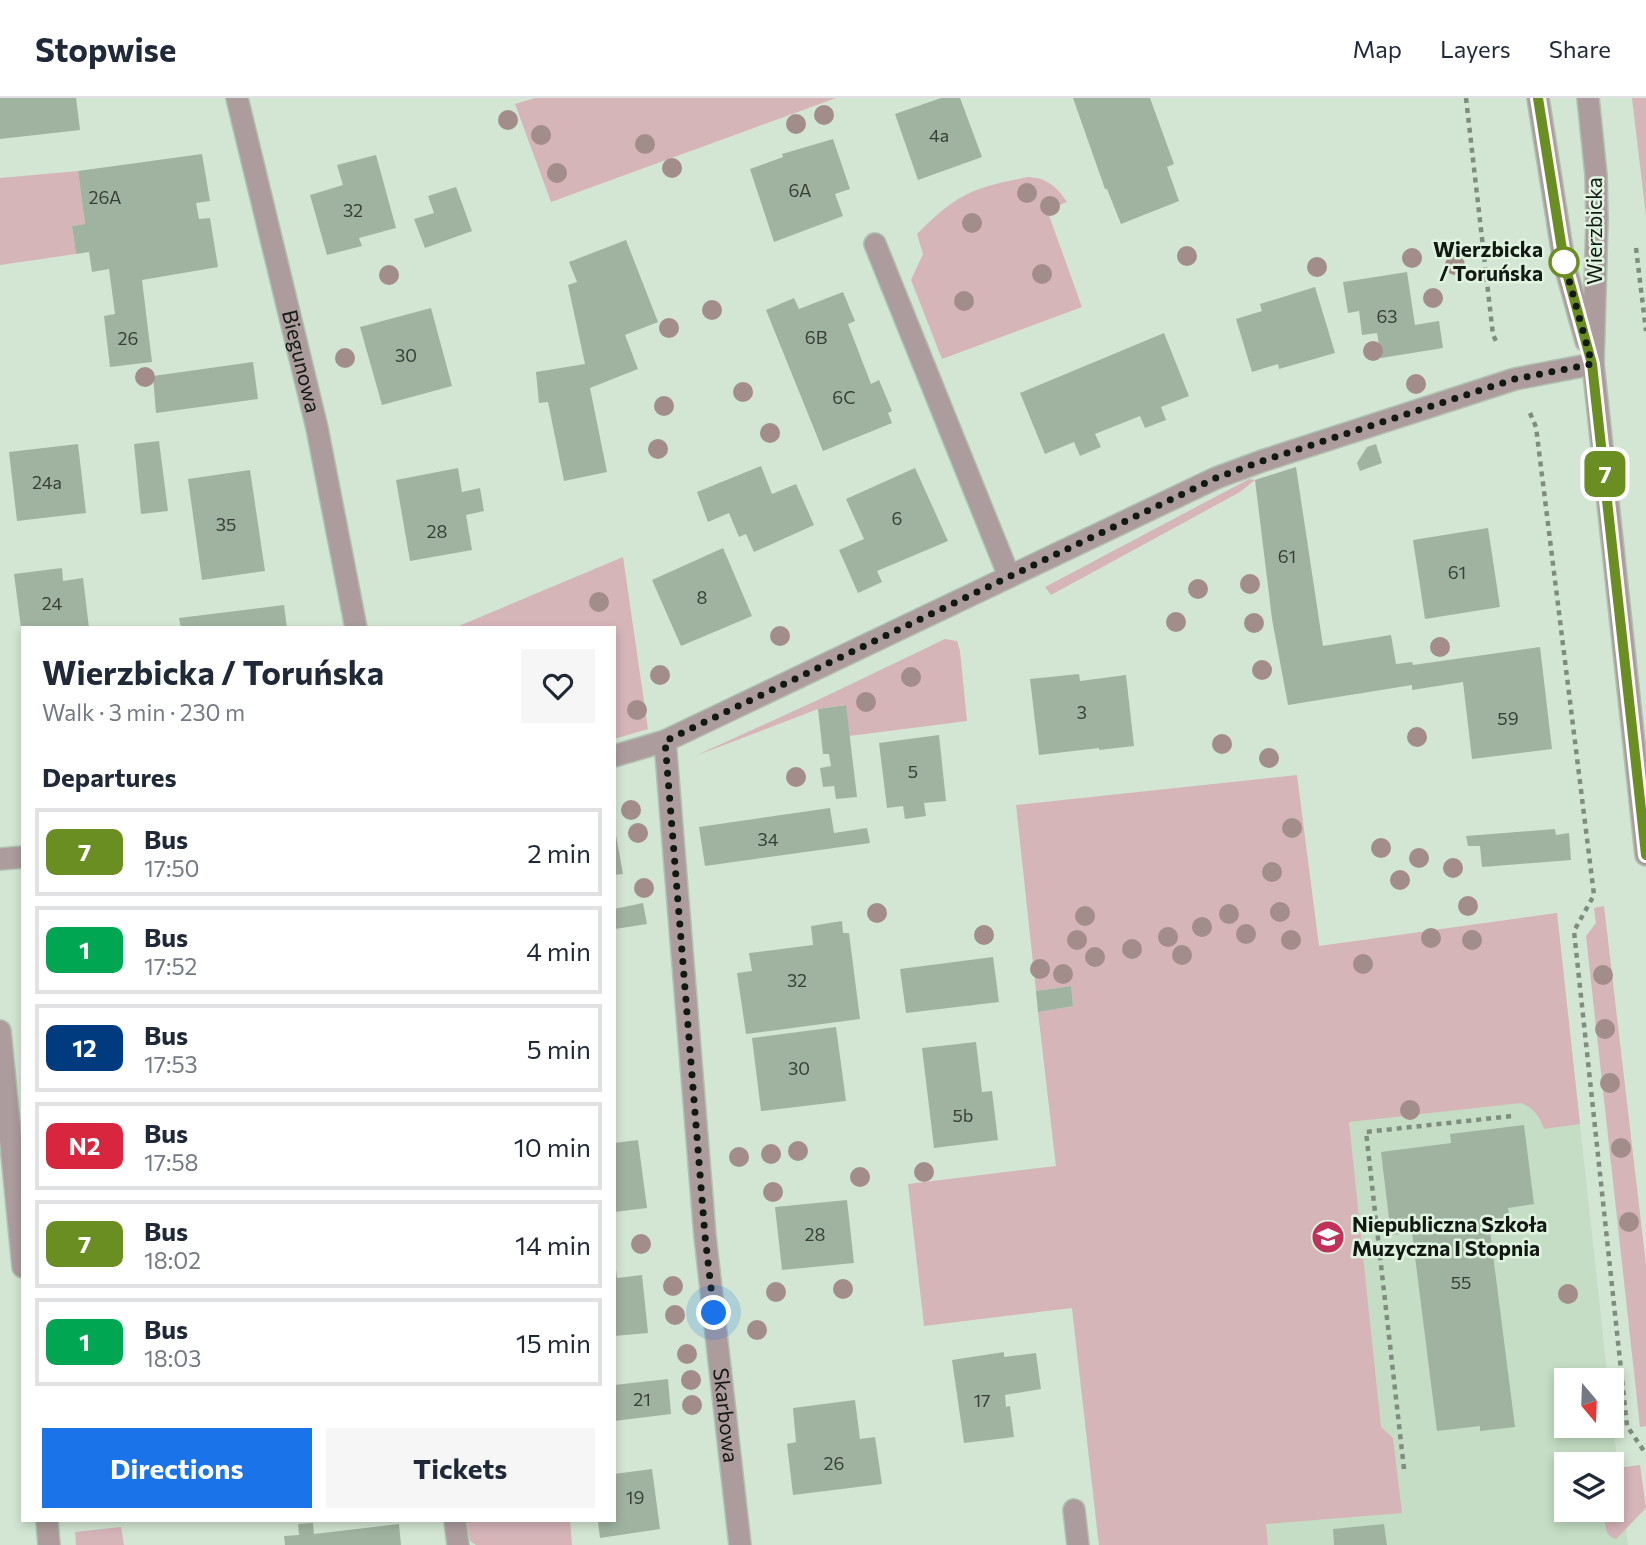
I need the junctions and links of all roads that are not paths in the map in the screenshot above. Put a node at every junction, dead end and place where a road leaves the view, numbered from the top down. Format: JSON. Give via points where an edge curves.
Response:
{"nodes":[{"id":1,"x":237,"y":98,"type":"edge"},
{"id":2,"x":1538,"y":98,"type":"edge"},
{"id":3,"x":1588,"y":98,"type":"edge"},
{"id":4,"x":875,"y":244,"type":"dead end"},
{"id":5,"x":1592,"y":364,"type":"junction"},
{"id":6,"x":1009,"y":576,"type":"junction"},
{"id":7,"x":356,"y":626,"type":"edge"},
{"id":8,"x":665,"y":741,"type":"junction"},
{"id":9,"x":616,"y":755,"type":"edge"},
{"id":10,"x":1646,"y":855,"type":"edge"},
{"id":11,"x":21,"y":858,"type":"edge"},
{"id":12,"x":0,"y":859,"type":"edge"},
{"id":13,"x":0,"y":1031,"type":"edge"},
{"id":14,"x":21,"y":1246,"type":"edge"},
{"id":15,"x":1074,"y":1510,"type":"dead end"},
{"id":16,"x":47,"y":1522,"type":"edge"},
{"id":17,"x":455,"y":1522,"type":"edge"},
{"id":18,"x":50,"y":1545,"type":"edge"},
{"id":19,"x":458,"y":1545,"type":"edge"},
{"id":20,"x":740,"y":1545,"type":"edge"},
{"id":21,"x":1078,"y":1545,"type":"edge"}],
"edges":[{"from":1,"to":7,"type":"street","name":"Biegunowa","via":[[317,429]]},
{"from":2,"to":5,"type":"street","name":"Wierzbicka","via":[[1564,262]]},
{"from":3,"to":5,"type":"street","name":"Wierzbicka","via":[[1597,219]]},
{"from":4,"to":6,"type":"street"},
{"from":5,"to":6,"type":"street","via":[[1515,379],[1262,461],[1216,478]]},
{"from":5,"to":10,"type":"street","name":"Wierzbicka"},
{"from":6,"to":8,"type":"street"},
{"from":8,"to":9,"type":"street"},
{"from":8,"to":20,"type":"street","name":"Skarbowa","via":[[705,1236]]},
{"from":11,"to":12,"type":"street"},
{"from":13,"to":14,"type":"street"},
{"from":15,"to":21,"type":"street"},
{"from":16,"to":18,"type":"street"},
{"from":17,"to":19,"type":"street"}]}
